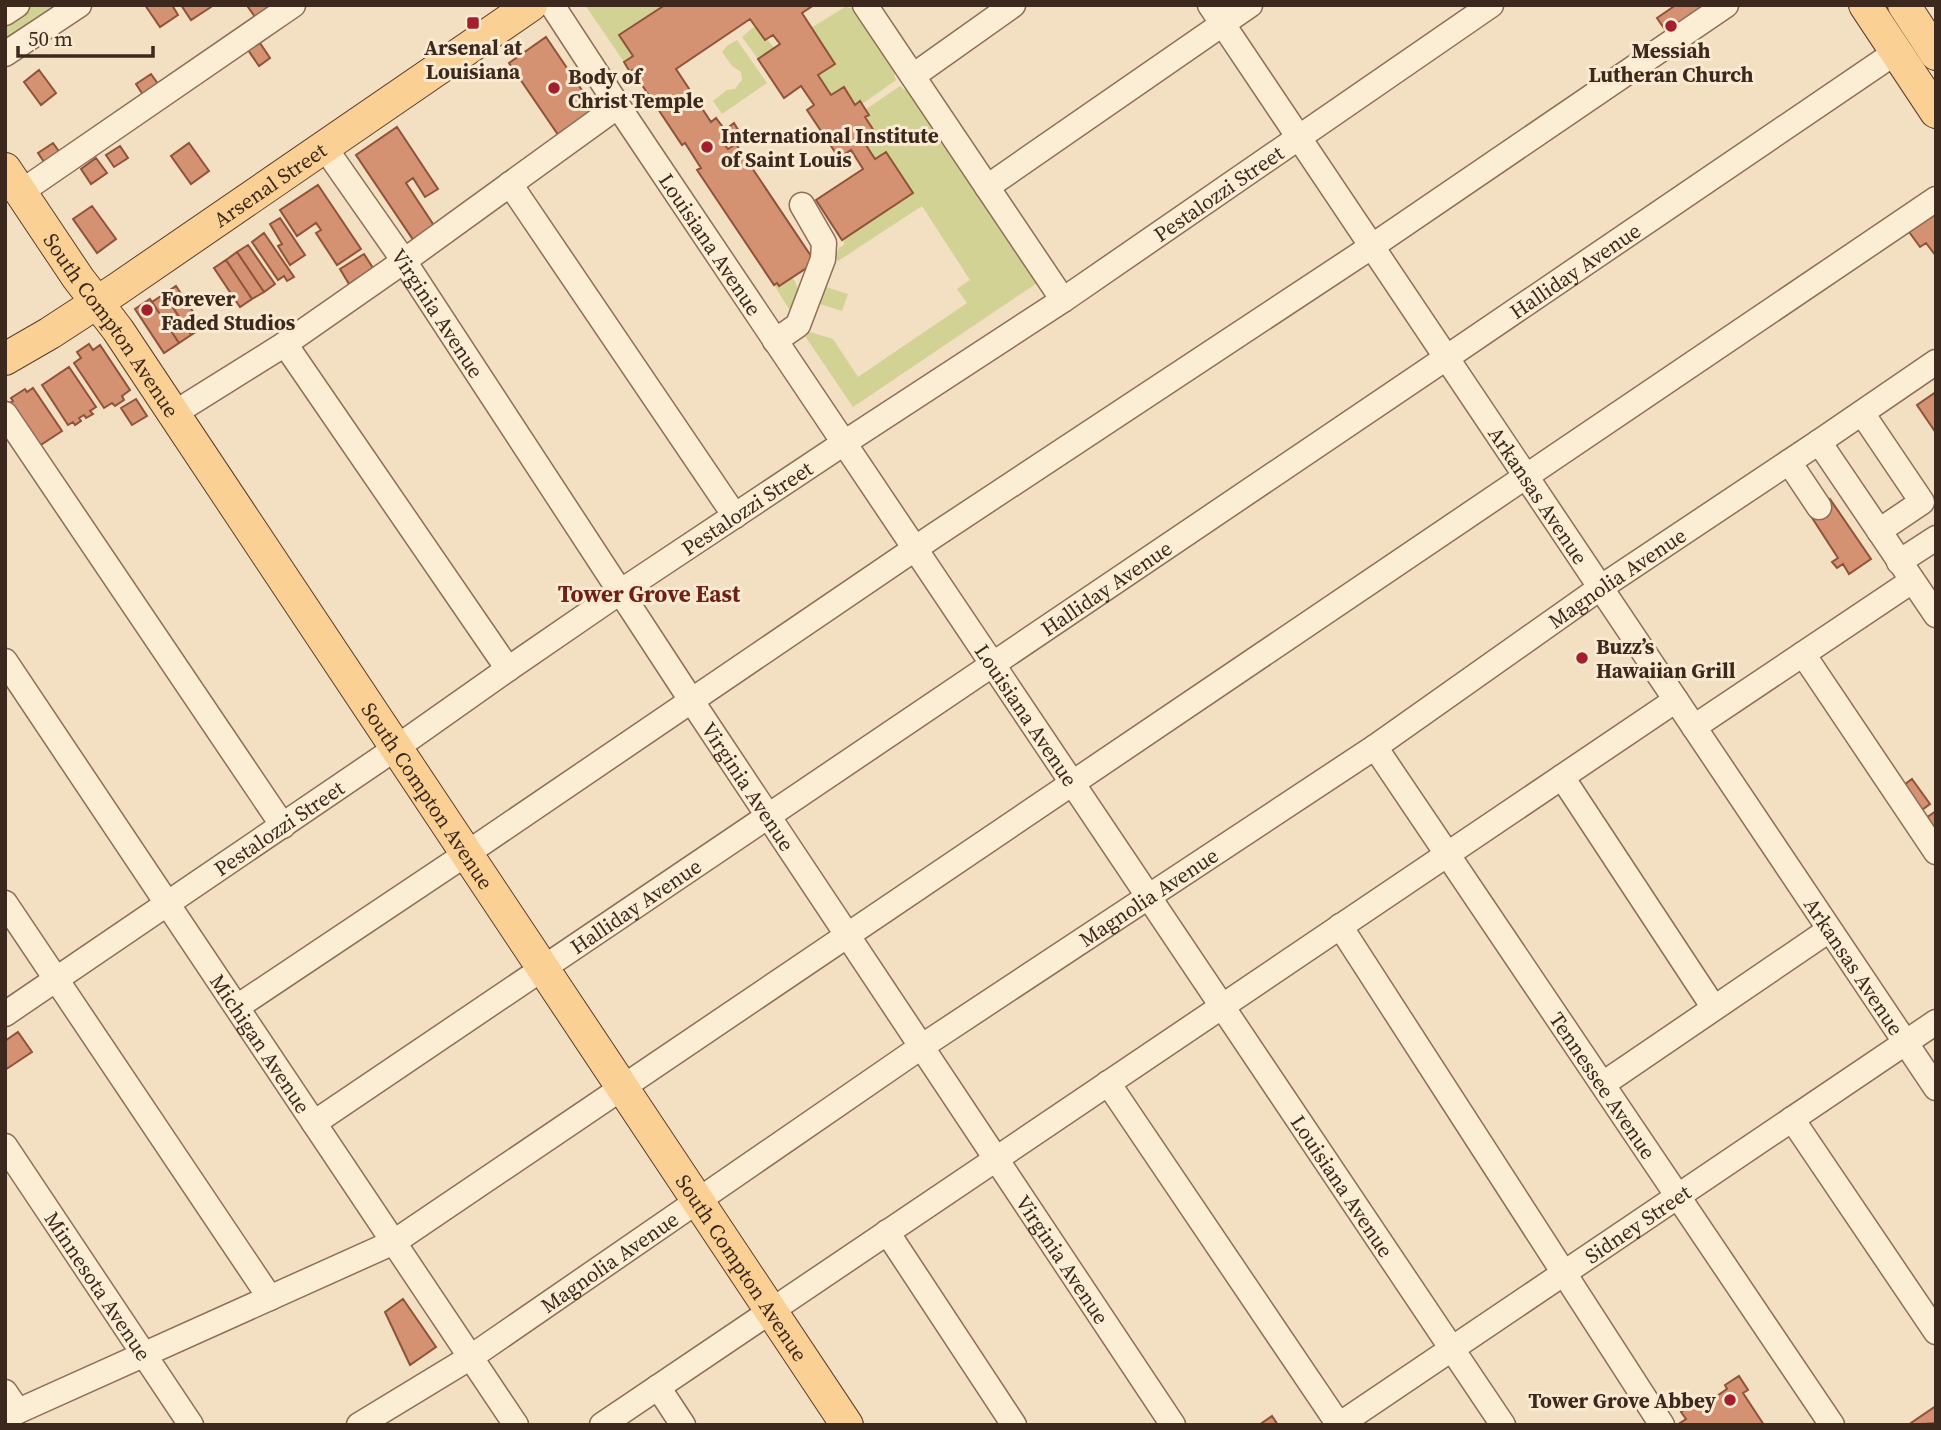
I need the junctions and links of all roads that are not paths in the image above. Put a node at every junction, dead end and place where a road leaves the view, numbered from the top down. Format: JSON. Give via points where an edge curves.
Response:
{"nodes":[{"id":1,"x":17,"y":5,"type":"edge"},
{"id":2,"x":79,"y":5,"type":"edge"},
{"id":3,"x":293,"y":5,"type":"edge"},
{"id":4,"x":531,"y":5,"type":"edge"},
{"id":5,"x":552,"y":5,"type":"edge"},
{"id":6,"x":865,"y":5,"type":"edge"},
{"id":7,"x":1013,"y":5,"type":"edge"},
{"id":8,"x":1250,"y":5,"type":"edge"},
{"id":9,"x":1491,"y":5,"type":"edge"},
{"id":10,"x":1726,"y":5,"type":"edge"},
{"id":11,"x":1866,"y":5,"type":"edge"},
{"id":12,"x":1904,"y":5,"type":"edge"},
{"id":13,"x":5,"y":13,"type":"edge"},
{"id":14,"x":1216,"y":15,"type":"edge"},
{"id":15,"x":1896,"y":52,"type":"junction"},
{"id":16,"x":5,"y":54,"type":"edge"},
{"id":17,"x":1936,"y":54,"type":"edge"},
{"id":18,"x":912,"y":76,"type":"junction"},
{"id":19,"x":618,"y":106,"type":"junction"},
{"id":20,"x":1936,"y":112,"type":"edge"},
{"id":21,"x":1299,"y":138,"type":"junction"},
{"id":22,"x":325,"y":148,"type":"junction"},
{"id":23,"x":9,"y":176,"type":"edge"},
{"id":24,"x":510,"y":184,"type":"junction"},
{"id":25,"x":987,"y":187,"type":"junction"},
{"id":26,"x":1936,"y":199,"type":"edge"},
{"id":27,"x":802,"y":205,"type":"dead end"},
{"id":28,"x":1371,"y":247,"type":"junction"},
{"id":29,"x":404,"y":261,"type":"junction"},
{"id":30,"x":1063,"y":300,"type":"junction"},
{"id":31,"x":98,"y":303,"type":"junction"},
{"id":32,"x":775,"y":341,"type":"junction"},
{"id":33,"x":285,"y":344,"type":"junction"},
{"id":34,"x":1446,"y":358,"type":"junction"},
{"id":35,"x":5,"y":359,"type":"edge"},
{"id":36,"x":1936,"y":362,"type":"edge"},
{"id":37,"x":1862,"y":413,"type":"junction"},
{"id":38,"x":5,"y":414,"type":"edge"},
{"id":39,"x":173,"y":414,"type":"junction"},
{"id":40,"x":1819,"y":442,"type":"junction"},
{"id":41,"x":844,"y":443,"type":"junction"},
{"id":42,"x":1789,"y":463,"type":"junction"},
{"id":43,"x":1525,"y":476,"type":"junction"},
{"id":44,"x":1819,"y":506,"type":"dead end"},
{"id":45,"x":735,"y":516,"type":"junction"},
{"id":46,"x":1879,"y":531,"type":"junction"},
{"id":47,"x":1936,"y":538,"type":"edge"},
{"id":48,"x":915,"y":549,"type":"junction"},
{"id":49,"x":1906,"y":572,"type":"junction"},
{"id":50,"x":1600,"y":588,"type":"junction"},
{"id":51,"x":620,"y":592,"type":"junction"},
{"id":52,"x":1936,"y":615,"type":"edge"},
{"id":53,"x":1803,"y":654,"type":"junction"},
{"id":54,"x":5,"y":661,"type":"edge"},
{"id":55,"x":993,"y":664,"type":"junction"},
{"id":56,"x":508,"y":669,"type":"junction"},
{"id":57,"x":691,"y":700,"type":"junction"},
{"id":58,"x":1676,"y":701,"type":"junction"},
{"id":59,"x":1694,"y":727,"type":"junction"},
{"id":60,"x":1375,"y":747,"type":"junction"},
{"id":61,"x":396,"y":748,"type":"junction"},
{"id":62,"x":1562,"y":777,"type":"junction"},
{"id":63,"x":1072,"y":783,"type":"junction"},
{"id":64,"x":769,"y":816,"type":"junction"},
{"id":65,"x":283,"y":826,"type":"junction"},
{"id":66,"x":1936,"y":852,"type":"edge"},
{"id":67,"x":466,"y":854,"type":"junction"},
{"id":68,"x":1447,"y":854,"type":"junction"},
{"id":69,"x":1149,"y":897,"type":"junction"},
{"id":70,"x":5,"y":903,"type":"edge"},
{"id":71,"x":167,"y":903,"type":"junction"},
{"id":72,"x":1340,"y":926,"type":"junction"},
{"id":73,"x":1829,"y":930,"type":"junction"},
{"id":74,"x":847,"y":935,"type":"junction"},
{"id":75,"x":543,"y":969,"type":"junction"},
{"id":76,"x":57,"y":979,"type":"junction"},
{"id":77,"x":1222,"y":1006,"type":"junction"},
{"id":78,"x":237,"y":1007,"type":"junction"},
{"id":79,"x":1714,"y":1008,"type":"junction"},
{"id":80,"x":5,"y":1014,"type":"edge"},
{"id":81,"x":1936,"y":1022,"type":"edge"},
{"id":82,"x":1905,"y":1043,"type":"junction"},
{"id":83,"x":921,"y":1047,"type":"junction"},
{"id":84,"x":1108,"y":1083,"type":"junction"},
{"id":85,"x":1603,"y":1084,"type":"junction"},
{"id":86,"x":622,"y":1087,"type":"junction"},
{"id":87,"x":1936,"y":1088,"type":"edge"},
{"id":88,"x":1792,"y":1119,"type":"junction"},
{"id":89,"x":314,"y":1123,"type":"junction"},
{"id":90,"x":5,"y":1146,"type":"edge"},
{"id":91,"x":996,"y":1159,"type":"junction"},
{"id":92,"x":1678,"y":1196,"type":"junction"},
{"id":93,"x":698,"y":1202,"type":"junction"},
{"id":94,"x":887,"y":1233,"type":"junction"},
{"id":95,"x":394,"y":1242,"type":"junction"},
{"id":96,"x":1564,"y":1272,"type":"junction"},
{"id":97,"x":270,"y":1298,"type":"junction"},
{"id":98,"x":771,"y":1310,"type":"junction"},
{"id":99,"x":1936,"y":1332,"type":"edge"},
{"id":100,"x":1452,"y":1349,"type":"junction"},
{"id":101,"x":145,"y":1354,"type":"junction"},
{"id":102,"x":471,"y":1357,"type":"junction"},
{"id":103,"x":658,"y":1387,"type":"junction"},
{"id":104,"x":10,"y":1407,"type":"edge"},
{"id":105,"x":191,"y":1425,"type":"edge"},
{"id":106,"x":359,"y":1425,"type":"edge"},
{"id":107,"x":516,"y":1425,"type":"edge"},
{"id":108,"x":602,"y":1425,"type":"edge"},
{"id":109,"x":683,"y":1425,"type":"edge"},
{"id":110,"x":847,"y":1425,"type":"edge"},
{"id":111,"x":1014,"y":1425,"type":"edge"},
{"id":112,"x":1173,"y":1425,"type":"edge"},
{"id":113,"x":1339,"y":1425,"type":"edge"},
{"id":114,"x":1503,"y":1425,"type":"edge"},
{"id":115,"x":1662,"y":1425,"type":"edge"},
{"id":116,"x":1832,"y":1425,"type":"edge"}],
"edges":[{"from":1,"to":13,"type":"street"},
{"from":2,"to":16,"type":"street"},
{"from":3,"to":23,"type":"street"},
{"from":4,"to":22,"type":"main road","name":"Arsenal Street"},
{"from":5,"to":19,"type":"street","name":"Louisiana Avenue"},
{"from":6,"to":18,"type":"street"},
{"from":7,"to":18,"type":"street"},
{"from":8,"to":14,"type":"street"},
{"from":9,"to":21,"type":"street","name":"Pestalozzi Street"},
{"from":10,"to":28,"type":"street"},
{"from":11,"to":15,"type":"main road"},
{"from":12,"to":17,"type":"main road"},
{"from":14,"to":21,"type":"street","name":"Arkansas Avenue"},
{"from":14,"to":25,"type":"street"},
{"from":15,"to":20,"type":"main road"},
{"from":15,"to":34,"type":"street","name":"Halliday Avenue"},
{"from":18,"to":25,"type":"street"},
{"from":19,"to":24,"type":"street"},
{"from":19,"to":32,"type":"street","name":"Louisiana Avenue"},
{"from":21,"to":28,"type":"street","name":"Arkansas Avenue"},
{"from":21,"to":30,"type":"street","name":"Pestalozzi Street"},
{"from":22,"to":29,"type":"street","name":"Virginia Avenue"},
{"from":22,"to":31,"type":"main road","name":"Arsenal Street"},
{"from":23,"to":31,"type":"main road","name":"South Compton Avenue"},
{"from":24,"to":29,"type":"street"},
{"from":24,"to":45,"type":"street"},
{"from":25,"to":30,"type":"street"},
{"from":26,"to":43,"type":"street"},
{"from":27,"to":32,"type":"street","via":[[824,243],[823,259],[798,325]]},
{"from":28,"to":34,"type":"street","name":"Arkansas Avenue"},
{"from":28,"to":48,"type":"street"},
{"from":29,"to":33,"type":"street"},
{"from":29,"to":51,"type":"street","name":"Virginia Avenue"},
{"from":30,"to":41,"type":"street","name":"Pestalozzi Street"},
{"from":31,"to":35,"type":"main road","name":"Arsenal Street"},
{"from":31,"to":39,"type":"main road","name":"South Compton Avenue"},
{"from":32,"to":41,"type":"street","name":"Louisiana Avenue"},
{"from":33,"to":39,"type":"street"},
{"from":33,"to":56,"type":"street"},
{"from":34,"to":43,"type":"street","name":"Arkansas Avenue"},
{"from":34,"to":55,"type":"street","name":"Halliday Avenue"},
{"from":36,"to":37,"type":"street","name":"Magnolia Avenue"},
{"from":37,"to":40,"type":"street","name":"Magnolia Avenue"},
{"from":37,"to":46,"type":"street","via":[[1922,502]]},
{"from":38,"to":65,"type":"street"},
{"from":39,"to":61,"type":"main road","name":"South Compton Avenue"},
{"from":40,"to":42,"type":"street","name":"Magnolia Avenue"},
{"from":40,"to":46,"type":"street"},
{"from":41,"to":45,"type":"street","name":"Pestalozzi Street"},
{"from":41,"to":48,"type":"street","name":"Louisiana Avenue"},
{"from":42,"to":44,"type":"street"},
{"from":42,"to":50,"type":"street","name":"Magnolia Avenue"},
{"from":43,"to":50,"type":"street","name":"Arkansas Avenue"},
{"from":43,"to":63,"type":"street"},
{"from":45,"to":51,"type":"street","name":"Pestalozzi Street"},
{"from":46,"to":49,"type":"street"},
{"from":47,"to":49,"type":"street"},
{"from":48,"to":55,"type":"street","name":"Louisiana Avenue"},
{"from":48,"to":57,"type":"street"},
{"from":49,"to":52,"type":"street"},
{"from":49,"to":53,"type":"street"},
{"from":50,"to":58,"type":"street","name":"Arkansas Avenue"},
{"from":50,"to":60,"type":"street","name":"Magnolia Avenue"},
{"from":51,"to":56,"type":"street","name":"Pestalozzi Street"},
{"from":51,"to":57,"type":"street","name":"Virginia Avenue"},
{"from":53,"to":59,"type":"street"},
{"from":53,"to":66,"type":"street"},
{"from":54,"to":71,"type":"street","name":"Michigan Avenue"},
{"from":55,"to":63,"type":"street","name":"Louisiana Avenue"},
{"from":55,"to":64,"type":"street","name":"Halliday Avenue"},
{"from":56,"to":61,"type":"street","name":"Pestalozzi Street"},
{"from":57,"to":64,"type":"street","name":"Virginia Avenue"},
{"from":57,"to":67,"type":"street"},
{"from":58,"to":59,"type":"street","name":"Arkansas Avenue"},
{"from":58,"to":62,"type":"street"},
{"from":59,"to":73,"type":"street","name":"Arkansas Avenue"},
{"from":60,"to":68,"type":"street","name":"Tennessee Avenue"},
{"from":60,"to":69,"type":"street","name":"Magnolia Avenue"},
{"from":61,"to":65,"type":"street","name":"Pestalozzi Street"},
{"from":61,"to":67,"type":"main road","name":"South Compton Avenue"},
{"from":62,"to":68,"type":"street"},
{"from":62,"to":79,"type":"street"},
{"from":63,"to":69,"type":"street","name":"Louisiana Avenue"},
{"from":63,"to":74,"type":"street"},
{"from":64,"to":74,"type":"street","name":"Virginia Avenue"},
{"from":64,"to":75,"type":"street","name":"Halliday Avenue"},
{"from":65,"to":71,"type":"street","name":"Pestalozzi Street"},
{"from":67,"to":75,"type":"main road","name":"South Compton Avenue"},
{"from":67,"to":78,"type":"street"},
{"from":68,"to":72,"type":"street"},
{"from":68,"to":85,"type":"street","name":"Tennessee Avenue"},
{"from":69,"to":77,"type":"street","name":"Louisiana Avenue"},
{"from":69,"to":83,"type":"street","name":"Magnolia Avenue"},
{"from":70,"to":76,"type":"street"},
{"from":71,"to":76,"type":"street","name":"Pestalozzi Street"},
{"from":71,"to":78,"type":"street","name":"Michigan Avenue"},
{"from":72,"to":77,"type":"street"},
{"from":72,"to":96,"type":"street"},
{"from":73,"to":79,"type":"street"},
{"from":73,"to":82,"type":"street","name":"Arkansas Avenue"},
{"from":74,"to":83,"type":"street","name":"Virginia Avenue"},
{"from":74,"to":86,"type":"street"},
{"from":75,"to":86,"type":"main road","name":"South Compton Avenue"},
{"from":75,"to":89,"type":"street","name":"Halliday Avenue"},
{"from":76,"to":80,"type":"street","name":"Pestalozzi Street"},
{"from":76,"to":97,"type":"street"},
{"from":77,"to":84,"type":"street"},
{"from":77,"to":100,"type":"street","name":"Louisiana Avenue"},
{"from":78,"to":89,"type":"street","name":"Michigan Avenue"},
{"from":79,"to":85,"type":"street"},
{"from":81,"to":82,"type":"street","name":"Sidney Street"},
{"from":82,"to":87,"type":"street","name":"Arkansas Avenue"},
{"from":82,"to":88,"type":"street","name":"Sidney Street"},
{"from":83,"to":91,"type":"street","name":"Virginia Avenue"},
{"from":83,"to":93,"type":"street","name":"Magnolia Avenue"},
{"from":84,"to":91,"type":"street"},
{"from":84,"to":113,"type":"street"},
{"from":85,"to":92,"type":"street","name":"Tennessee Avenue"},
{"from":86,"to":93,"type":"main road","name":"South Compton Avenue"},
{"from":86,"to":95,"type":"street"},
{"from":88,"to":92,"type":"street","name":"Sidney Street"},
{"from":88,"to":99,"type":"street"},
{"from":89,"to":95,"type":"street","name":"Michigan Avenue"},
{"from":90,"to":101,"type":"street","name":"Minnesota Avenue"},
{"from":91,"to":94,"type":"street"},
{"from":91,"to":112,"type":"street","name":"Virginia Avenue"},
{"from":92,"to":96,"type":"street","name":"Sidney Street"},
{"from":92,"to":116,"type":"street","name":"Tennessee Avenue"},
{"from":93,"to":98,"type":"main road","name":"South Compton Avenue"},
{"from":93,"to":102,"type":"street","name":"Magnolia Avenue"},
{"from":94,"to":98,"type":"street"},
{"from":94,"to":111,"type":"street"},
{"from":95,"to":97,"type":"street"},
{"from":95,"to":102,"type":"street","name":"Michigan Avenue"},
{"from":96,"to":100,"type":"street","name":"Sidney Street"},
{"from":96,"to":115,"type":"street"},
{"from":97,"to":101,"type":"street"},
{"from":98,"to":103,"type":"street"},
{"from":98,"to":110,"type":"main road","name":"South Compton Avenue"},
{"from":100,"to":113,"type":"street","name":"Sidney Street"},
{"from":100,"to":114,"type":"street","name":"Louisiana Avenue"},
{"from":101,"to":104,"type":"street"},
{"from":101,"to":105,"type":"street","name":"Minnesota Avenue"},
{"from":102,"to":106,"type":"street","name":"Magnolia Avenue"},
{"from":102,"to":107,"type":"street","name":"Michigan Avenue"},
{"from":103,"to":108,"type":"street"},
{"from":103,"to":109,"type":"street"}]}
